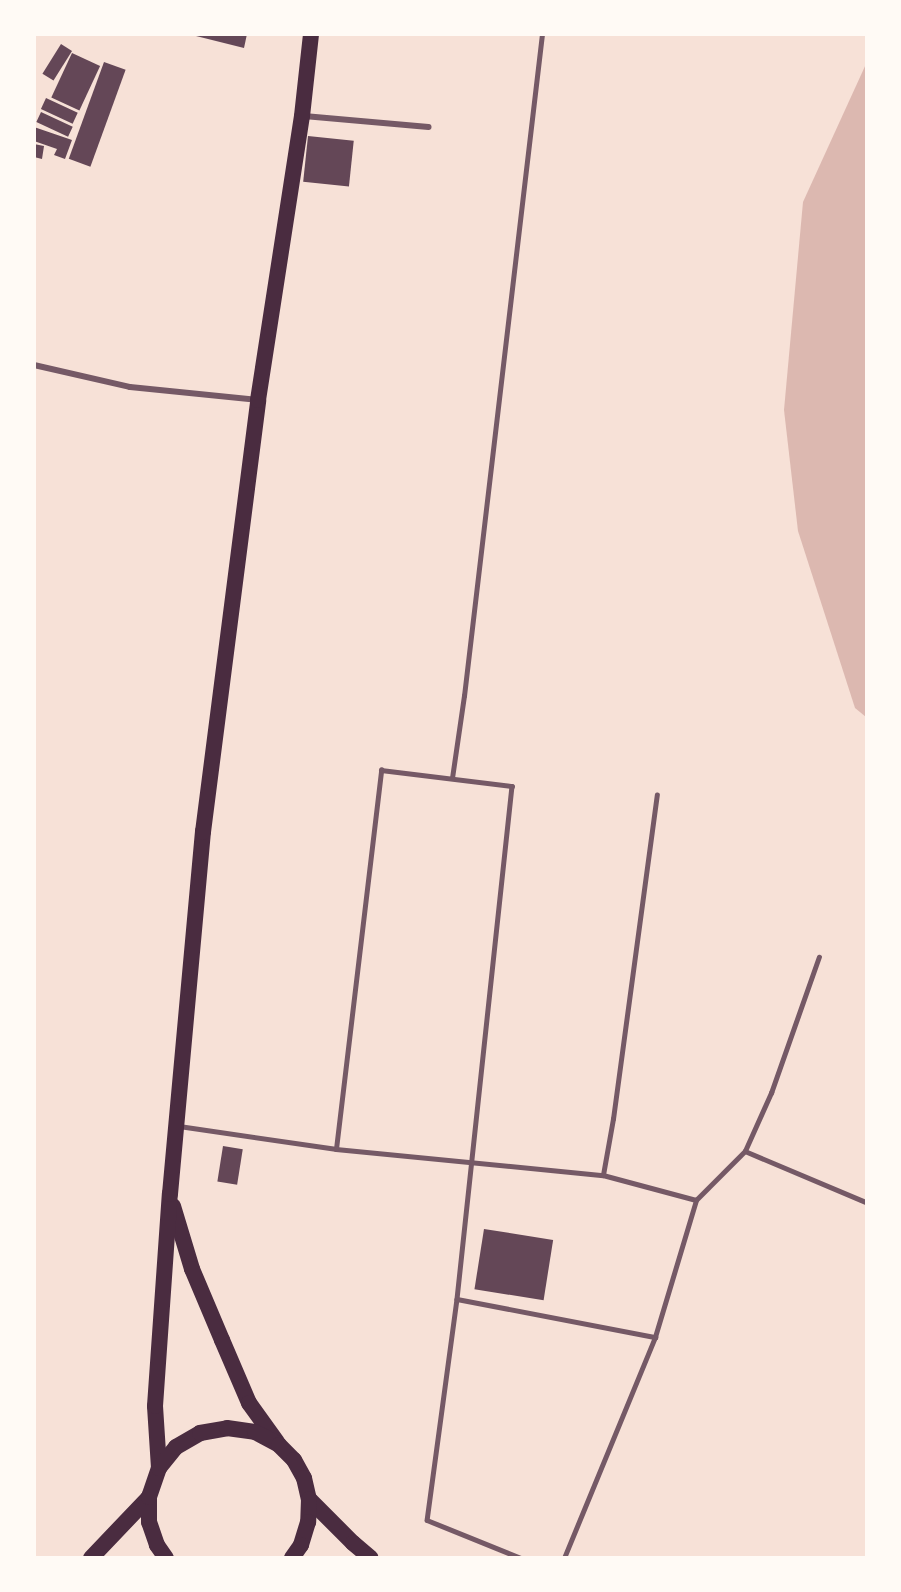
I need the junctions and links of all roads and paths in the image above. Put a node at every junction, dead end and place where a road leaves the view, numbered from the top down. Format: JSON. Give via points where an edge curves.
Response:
{"nodes":[{"id":1,"x":311,"y":34,"type":"edge"},
{"id":2,"x":542,"y":34,"type":"edge"},
{"id":3,"x":302,"y":116,"type":"junction"},
{"id":4,"x":429,"y":127,"type":"dead end"},
{"id":5,"x":34,"y":365,"type":"edge"},
{"id":6,"x":258,"y":400,"type":"junction"},
{"id":7,"x":452,"y":778,"type":"junction"},
{"id":8,"x":657,"y":795,"type":"dead end"},
{"id":9,"x":819,"y":957,"type":"dead end"},
{"id":10,"x":176,"y":1126,"type":"junction"},
{"id":11,"x":336,"y":1149,"type":"junction"},
{"id":12,"x":745,"y":1151,"type":"junction"},
{"id":13,"x":472,"y":1162,"type":"junction"},
{"id":14,"x":603,"y":1175,"type":"junction"},
{"id":15,"x":170,"y":1194,"type":"junction"},
{"id":16,"x":696,"y":1200,"type":"junction"},
{"id":17,"x":867,"y":1202,"type":"edge"},
{"id":18,"x":458,"y":1299,"type":"junction"},
{"id":19,"x":655,"y":1337,"type":"junction"},
{"id":20,"x":279,"y":1445,"type":"junction"},
{"id":21,"x":159,"y":1468,"type":"junction"},
{"id":22,"x":149,"y":1497,"type":"junction"},
{"id":23,"x":309,"y":1499,"type":"junction"},
{"id":24,"x":91,"y":1557,"type":"edge"},
{"id":25,"x":166,"y":1557,"type":"edge"},
{"id":26,"x":292,"y":1557,"type":"edge"},
{"id":27,"x":371,"y":1557,"type":"edge"},
{"id":28,"x":521,"y":1557,"type":"edge"},
{"id":29,"x":564,"y":1557,"type":"edge"}],
"edges":[{"from":1,"to":3,"type":"highway"},
{"from":2,"to":7,"type":"lane"},
{"from":3,"to":4,"type":"street"},
{"from":3,"to":6,"type":"highway"},
{"from":5,"to":6,"type":"street","via":[[130,387]]},
{"from":6,"to":10,"type":"highway","via":[[204,832]]},
{"from":7,"to":11,"type":"lane","via":[[381,770]]},
{"from":7,"to":13,"type":"lane","via":[[512,786]]},
{"from":8,"to":14,"type":"lane"},
{"from":9,"to":12,"type":"lane","via":[[771,1094]]},
{"from":10,"to":11,"type":"lane"},
{"from":10,"to":15,"type":"highway"},
{"from":11,"to":13,"type":"lane"},
{"from":12,"to":16,"type":"lane"},
{"from":12,"to":17,"type":"lane"},
{"from":13,"to":14,"type":"lane"},
{"from":13,"to":18,"type":"lane"},
{"from":14,"to":16,"type":"lane"},
{"from":15,"to":20,"type":"highway","via":[[192,1269],[222,1340],[249,1402]]},
{"from":15,"to":21,"type":"highway","via":[[155,1406]]},
{"from":16,"to":19,"type":"lane"},
{"from":18,"to":19,"type":"lane"},
{"from":18,"to":28,"type":"lane","via":[[427,1520]]},
{"from":19,"to":29,"type":"lane"},
{"from":20,"to":21,"type":"highway","via":[[255,1432],[227,1428],[200,1433],[176,1447]]},
{"from":20,"to":23,"type":"highway","via":[[294,1460]]},
{"from":21,"to":22,"type":"highway"},
{"from":22,"to":24,"type":"highway"},
{"from":22,"to":25,"type":"highway","via":[[149,1522]]},
{"from":23,"to":26,"type":"highway","via":[[308,1522],[301,1545]]},
{"from":23,"to":27,"type":"highway"}]}
